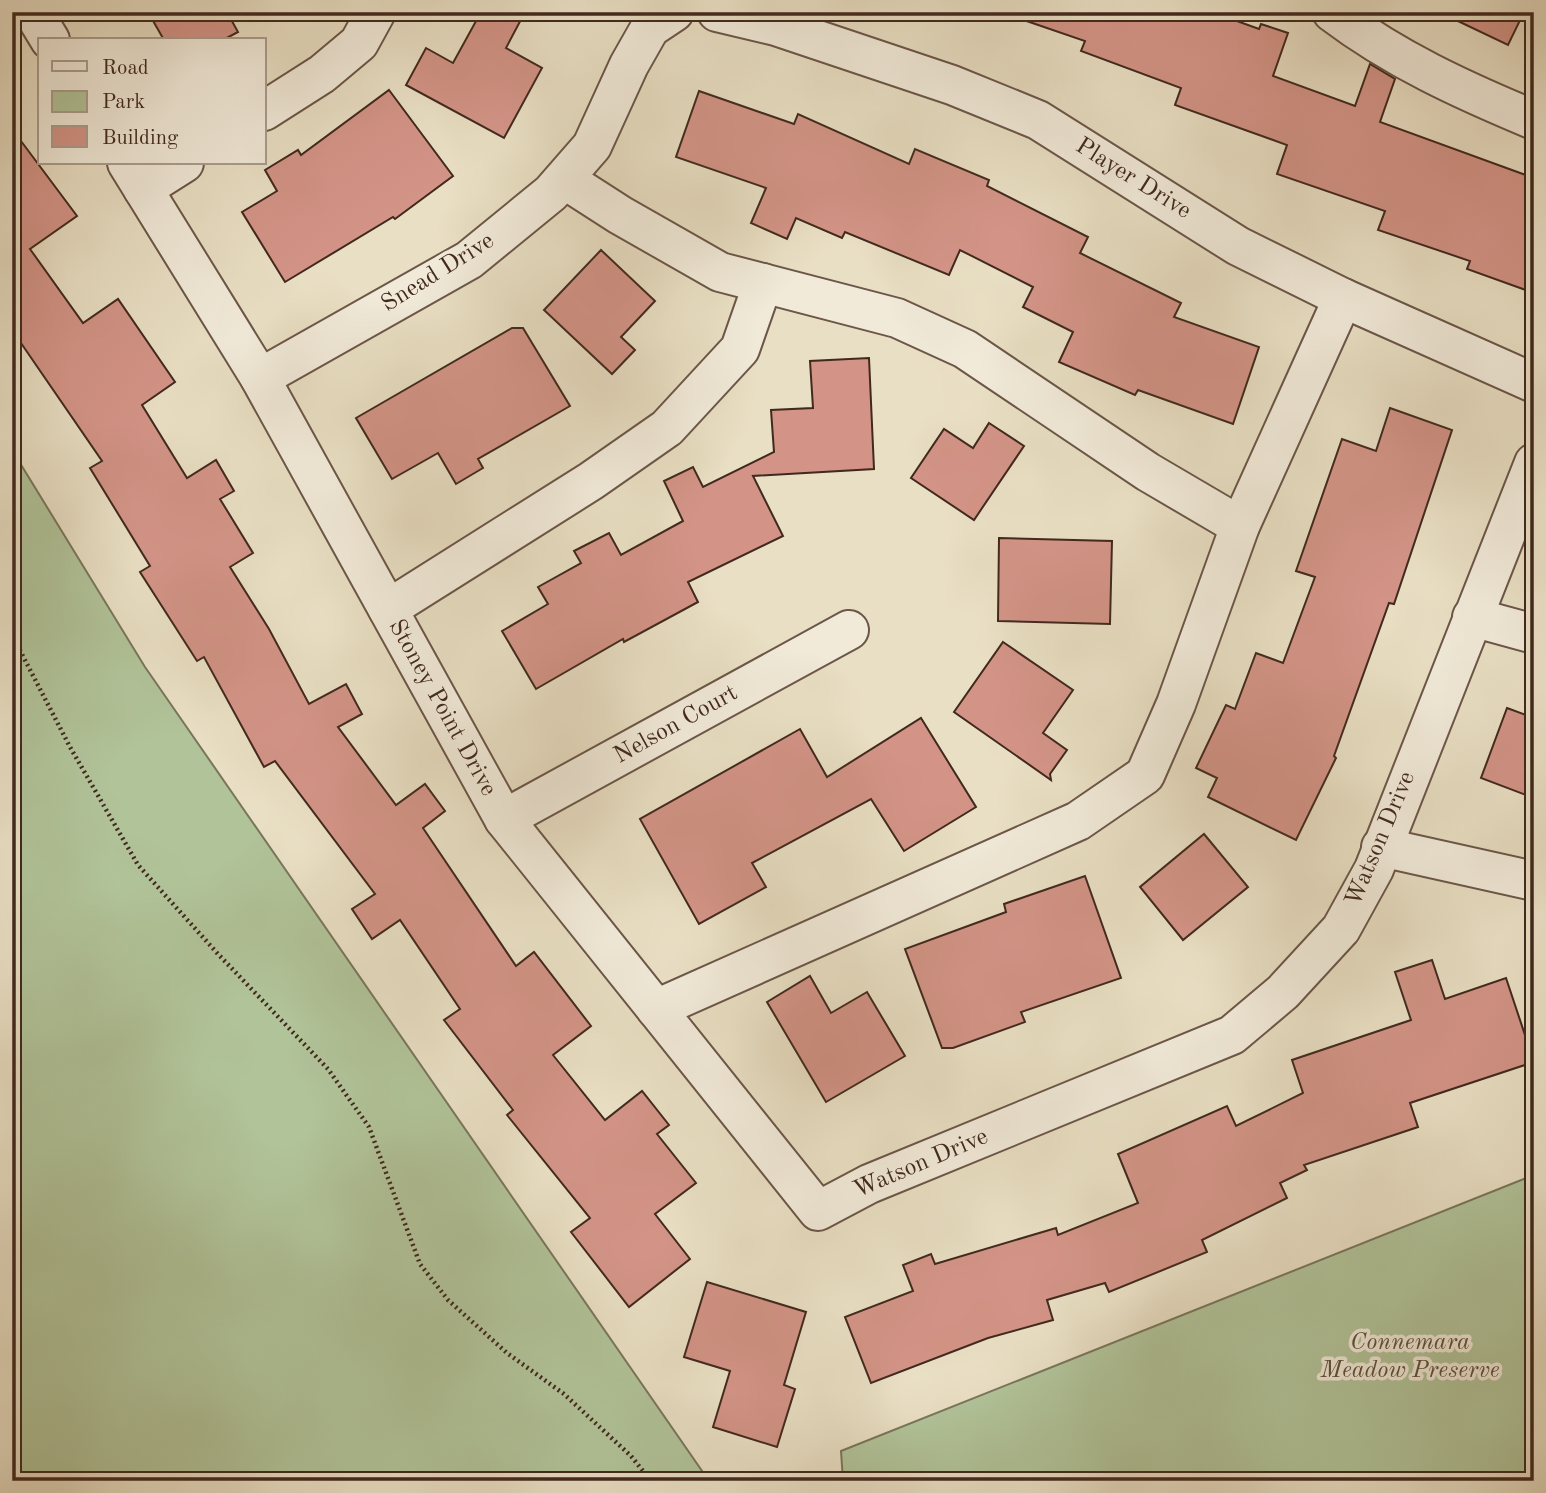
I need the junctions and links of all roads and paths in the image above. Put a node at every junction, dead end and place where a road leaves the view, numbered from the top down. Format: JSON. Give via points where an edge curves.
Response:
{"nodes":[{"id":1,"x":33,"y":12,"type":"edge"},
{"id":2,"x":376,"y":12,"type":"edge"},
{"id":3,"x":674,"y":12,"type":"edge"},
{"id":4,"x":717,"y":12,"type":"edge"},
{"id":5,"x":1332,"y":12,"type":"edge"},
{"id":6,"x":49,"y":38,"type":"edge"},
{"id":7,"x":266,"y":110,"type":"edge"},
{"id":8,"x":1534,"y":120,"type":"edge"},
{"id":9,"x":180,"y":164,"type":"edge"},
{"id":10,"x":135,"y":176,"type":"edge"},
{"id":11,"x":564,"y":178,"type":"junction"},
{"id":12,"x":763,"y":284,"type":"junction"},
{"id":13,"x":1343,"y":298,"type":"junction"},
{"id":14,"x":260,"y":378,"type":"junction"},
{"id":15,"x":1534,"y":383,"type":"edge"},
{"id":16,"x":1534,"y":463,"type":"edge"},
{"id":17,"x":1240,"y":526,"type":"junction"},
{"id":18,"x":388,"y":609,"type":"junction"},
{"id":19,"x":1472,"y":617,"type":"junction"},
{"id":20,"x":849,"y":630,"type":"dead end"},
{"id":21,"x":1534,"y":634,"type":"edge"},
{"id":22,"x":12,"y":635,"type":"edge"},
{"id":23,"x":504,"y":819,"type":"junction"},
{"id":24,"x":1381,"y":848,"type":"junction"},
{"id":25,"x":1534,"y":881,"type":"edge"},
{"id":26,"x":656,"y":1009,"type":"junction"},
{"id":27,"x":818,"y":1211,"type":"joint"},
{"id":28,"x":651,"y":1481,"type":"edge"}],
"edges":[{"from":1,"to":6,"type":"street"},
{"from":2,"to":7,"type":"street","via":[[359,43],[322,74]]},
{"from":3,"to":11,"type":"street","name":"Snead Drive","via":[[650,28],[592,146]]},
{"from":4,"to":13,"type":"street","name":"Player Drive","via":[[776,26],[952,85],[1038,120],[1238,246]]},
{"from":5,"to":8,"type":"street","via":[[1368,40],[1452,86]]},
{"from":9,"to":10,"type":"street"},
{"from":10,"to":14,"type":"street","name":"Stoney Point Drive"},
{"from":11,"to":12,"type":"street","via":[[720,271]]},
{"from":11,"to":14,"type":"street","name":"Snead Drive","via":[[469,260]]},
{"from":12,"to":17,"type":"street","via":[[897,318],[965,349],[1148,472]]},
{"from":12,"to":18,"type":"street","via":[[740,349],[667,428]]},
{"from":13,"to":15,"type":"street","name":"Player Drive"},
{"from":13,"to":17,"type":"street"},
{"from":14,"to":18,"type":"street","name":"Stoney Point Drive"},
{"from":16,"to":19,"type":"street","name":"Watson Drive"},
{"from":17,"to":26,"type":"street","via":[[1176,704],[1145,775],[1078,821]]},
{"from":18,"to":23,"type":"street","name":"Stoney Point Drive"},
{"from":19,"to":21,"type":"street"},
{"from":19,"to":24,"type":"street","name":"Watson Drive"},
{"from":20,"to":23,"type":"street","name":"Nelson Court"},
{"from":22,"to":28,"type":"path","via":[[138,864],[328,1069],[369,1127],[427,1273],[448,1300],[507,1353],[564,1394],[631,1456]]},
{"from":23,"to":26,"type":"street","name":"Stoney Point Drive"},
{"from":24,"to":25,"type":"street"},
{"from":24,"to":27,"type":"street","name":"Watson Drive","via":[[1341,929],[1283,992],[1233,1035],[869,1184]]},
{"from":26,"to":27,"type":"street","name":"Stoney Point Drive"}]}
